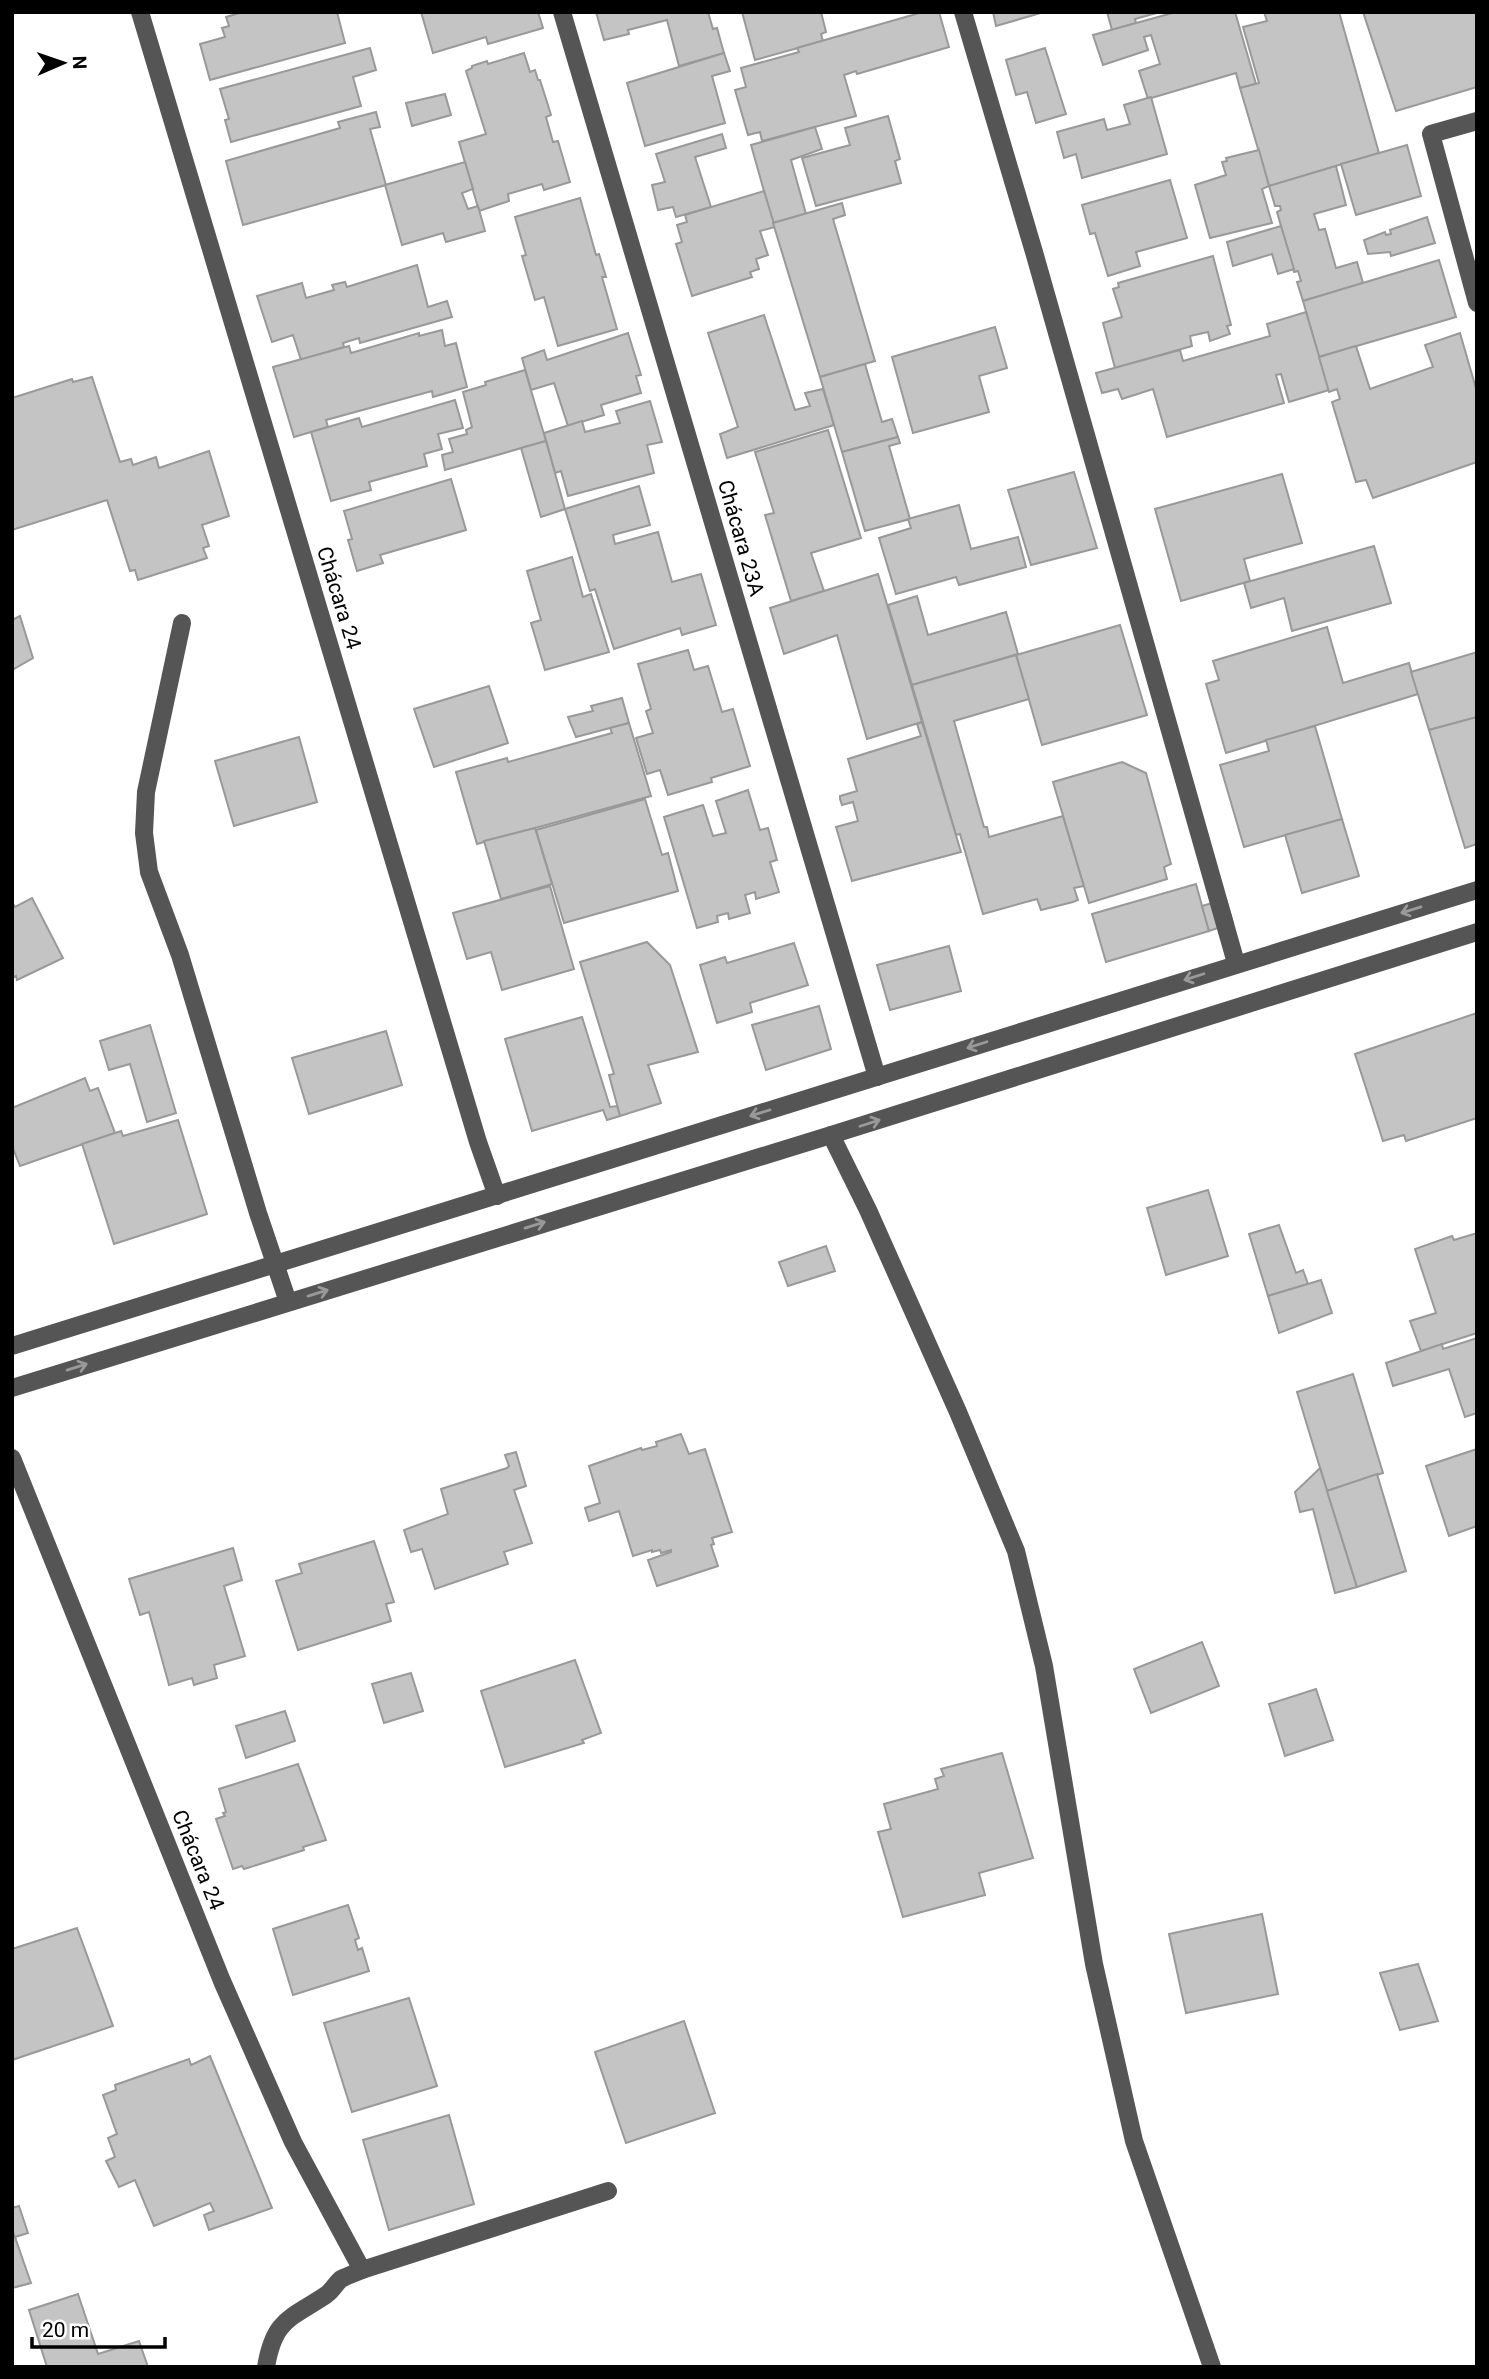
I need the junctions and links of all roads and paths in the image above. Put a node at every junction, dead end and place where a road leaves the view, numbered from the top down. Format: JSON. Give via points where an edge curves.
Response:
{"nodes":[{"id":1,"x":140,"y":12,"type":"edge"},
{"id":2,"x":562,"y":12,"type":"edge"},
{"id":3,"x":963,"y":12,"type":"edge"},
{"id":4,"x":1477,"y":121,"type":"edge"},
{"id":5,"x":1477,"y":303,"type":"edge"},
{"id":6,"x":182,"y":624,"type":"dead end"},
{"id":7,"x":1477,"y":890,"type":"edge"},
{"id":8,"x":1477,"y":932,"type":"edge"},
{"id":9,"x":1236,"y":963,"type":"junction"},
{"id":10,"x":877,"y":1077,"type":"junction"},
{"id":11,"x":831,"y":1135,"type":"junction"},
{"id":12,"x":497,"y":1196,"type":"junction"},
{"id":13,"x":277,"y":1264,"type":"junction"},
{"id":14,"x":288,"y":1302,"type":"junction"},
{"id":15,"x":12,"y":1346,"type":"edge"},
{"id":16,"x":12,"y":1388,"type":"edge"},
{"id":17,"x":12,"y":1458,"type":"edge"},
{"id":18,"x":608,"y":2191,"type":"dead end"},
{"id":19,"x":362,"y":2270,"type":"junction"},
{"id":20,"x":266,"y":2367,"type":"edge"},
{"id":21,"x":1212,"y":2367,"type":"edge"}],
"edges":[{"from":1,"to":12,"type":"street","name":"Chácara 24"},
{"from":2,"to":10,"type":"street","name":"Chácara 23A"},
{"from":3,"to":9,"type":"street"},
{"from":4,"to":5,"type":"street","via":[[1431,134]]},
{"from":6,"to":13,"type":"street","via":[[146,792],[144,833],[149,872],[180,955]]},
{"from":7,"to":9,"type":"street","one_way":true},
{"from":11,"to":8,"type":"street","one_way":true},
{"from":9,"to":10,"type":"street","one_way":true},
{"from":10,"to":12,"type":"street","one_way":true},
{"from":14,"to":11,"type":"street","one_way":true},
{"from":11,"to":21,"type":"street","via":[[1016,1551],[1044,1666],[1094,1964],[1134,2141]]},
{"from":12,"to":13,"type":"street"},
{"from":13,"to":14,"type":"street"},
{"from":13,"to":15,"type":"street"},
{"from":16,"to":14,"type":"street","one_way":true},
{"from":17,"to":19,"type":"street","name":"Chácara 24","via":[[222,1981],[293,2141]]},
{"from":18,"to":19,"type":"street"},
{"from":19,"to":20,"type":"street","via":[[339,2280],[334,2289],[294,2312],[280,2326],[270,2344]]}]}
